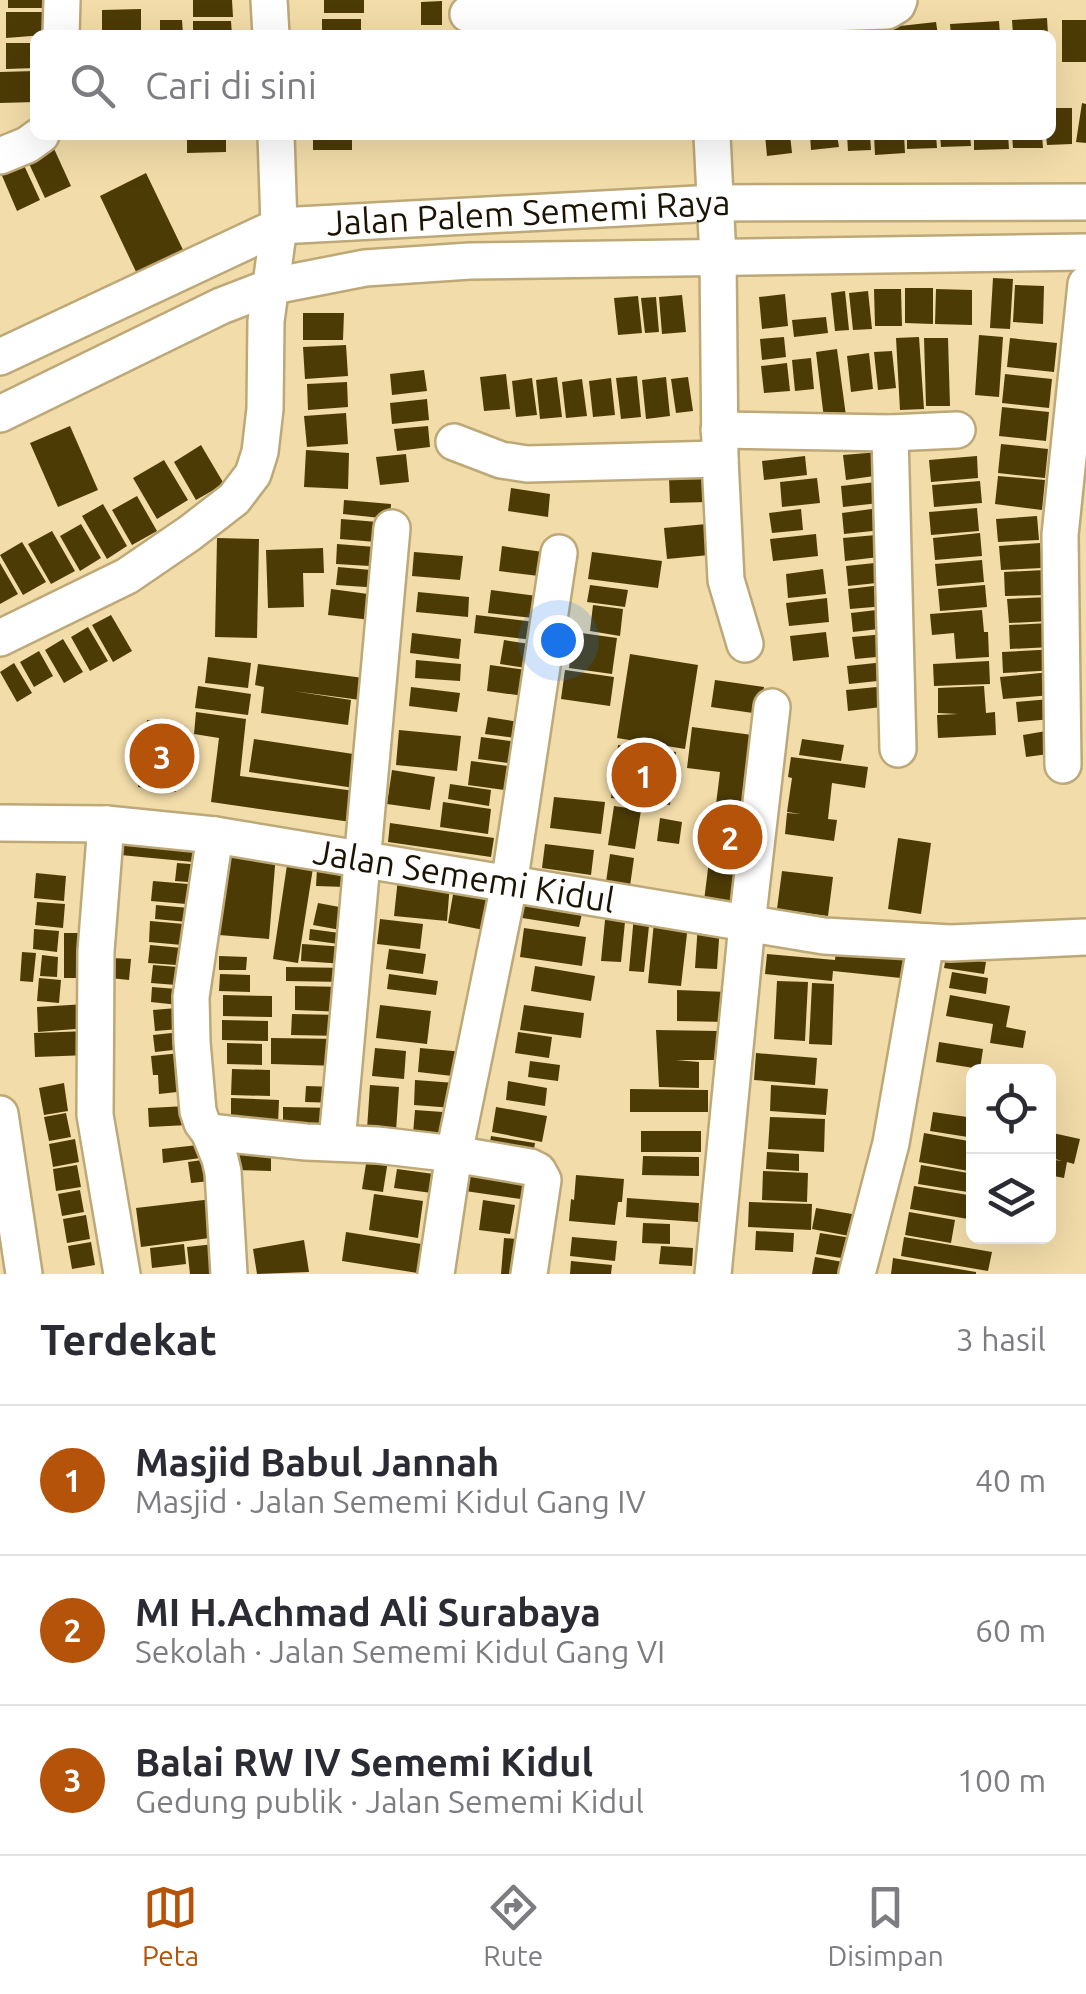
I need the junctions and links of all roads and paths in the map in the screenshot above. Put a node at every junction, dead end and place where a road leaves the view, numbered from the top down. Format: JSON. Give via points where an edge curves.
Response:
{"nodes":[{"id":1,"x":62,"y":0,"type":"edge"},
{"id":2,"x":270,"y":0,"type":"edge"},
{"id":3,"x":900,"y":0,"type":"edge"},
{"id":4,"x":669,"y":8,"type":"edge"},
{"id":5,"x":468,"y":16,"type":"edge"},
{"id":6,"x":706,"y":26,"type":"edge"},
{"id":7,"x":61,"y":30,"type":"edge"},
{"id":8,"x":271,"y":30,"type":"edge"},
{"id":9,"x":34,"y":140,"type":"edge"},
{"id":10,"x":276,"y":140,"type":"edge"},
{"id":11,"x":712,"y":140,"type":"edge"},
{"id":12,"x":0,"y":156,"type":"edge"},
{"id":13,"x":1086,"y":202,"type":"edge"},
{"id":14,"x":716,"y":203,"type":"junction"},
{"id":15,"x":279,"y":226,"type":"junction"},
{"id":16,"x":1086,"y":252,"type":"edge"},
{"id":17,"x":718,"y":258,"type":"junction"},
{"id":18,"x":1086,"y":284,"type":"edge"},
{"id":19,"x":273,"y":286,"type":"junction"},
{"id":20,"x":0,"y":357,"type":"edge"},
{"id":21,"x":0,"y":414,"type":"edge"},
{"id":22,"x":958,"y":430,"type":"dead end"},
{"id":23,"x":890,"y":433,"type":"junction"},
{"id":24,"x":454,"y":442,"type":"dead end"},
{"id":25,"x":720,"y":445,"type":"junction"},
{"id":26,"x":392,"y":528,"type":"dead end"},
{"id":27,"x":559,"y":553,"type":"dead end"},
{"id":28,"x":0,"y":638,"type":"edge"},
{"id":29,"x":745,"y":644,"type":"dead end"},
{"id":30,"x":772,"y":708,"type":"dead end"},
{"id":31,"x":898,"y":749,"type":"dead end"},
{"id":32,"x":1063,"y":765,"type":"dead end"},
{"id":33,"x":0,"y":823,"type":"edge"},
{"id":34,"x":106,"y":824,"type":"junction"},
{"id":35,"x":216,"y":834,"type":"junction"},
{"id":36,"x":364,"y":858,"type":"junction"},
{"id":37,"x":509,"y":884,"type":"junction"},
{"id":38,"x":747,"y":924,"type":"junction"},
{"id":39,"x":1086,"y":936,"type":"edge"},
{"id":40,"x":926,"y":942,"type":"junction"},
{"id":41,"x":0,"y":1114,"type":"edge"},
{"id":42,"x":209,"y":1132,"type":"junction"},
{"id":43,"x":337,"y":1142,"type":"junction"},
{"id":44,"x":454,"y":1154,"type":"junction"},
{"id":45,"x":24,"y":1274,"type":"edge"},
{"id":46,"x":122,"y":1274,"type":"edge"},
{"id":47,"x":229,"y":1274,"type":"edge"},
{"id":48,"x":436,"y":1274,"type":"edge"},
{"id":49,"x":529,"y":1274,"type":"edge"},
{"id":50,"x":713,"y":1274,"type":"edge"},
{"id":51,"x":857,"y":1274,"type":"edge"}],
"edges":[{"from":1,"to":7,"type":"street"},
{"from":2,"to":8,"type":"street"},
{"from":3,"to":6,"type":"street","via":[[887,11]]},
{"from":4,"to":5,"type":"street"},
{"from":4,"to":6,"type":"street"},
{"from":9,"to":12,"type":"street"},
{"from":10,"to":15,"type":"street"},
{"from":11,"to":14,"type":"street"},
{"from":13,"to":14,"type":"street","name":"Jalan Palem Sememi Raya"},
{"from":14,"to":15,"type":"street","name":"Jalan Palem Sememi Raya"},
{"from":14,"to":17,"type":"street"},
{"from":15,"to":19,"type":"street"},
{"from":15,"to":20,"type":"street","name":"Jalan Palem Sememi Raya"},
{"from":16,"to":17,"type":"street","name":"Jalan Palem Sememi Raya"},
{"from":17,"to":19,"type":"street","name":"Jalan Palem Sememi Raya","via":[[470,260],[365,268]]},
{"from":17,"to":25,"type":"street"},
{"from":18,"to":32,"type":"street","via":[[1060,535]]},
{"from":19,"to":21,"type":"street","name":"Jalan Palem Sememi Raya"},
{"from":19,"to":28,"type":"street","via":[[260,452],[234,499],[127,576]]},
{"from":22,"to":23,"type":"street"},
{"from":23,"to":25,"type":"street"},
{"from":23,"to":31,"type":"street"},
{"from":24,"to":25,"type":"street","via":[[526,464]]},
{"from":25,"to":29,"type":"street","via":[[726,580]]},
{"from":26,"to":36,"type":"street"},
{"from":27,"to":37,"type":"street"},
{"from":30,"to":38,"type":"street"},
{"from":33,"to":34,"type":"street","name":"Jalan Sememi Kidul"},
{"from":34,"to":35,"type":"street","name":"Jalan Sememi Kidul"},
{"from":34,"to":46,"type":"street","via":[[96,951],[95,1115]]},
{"from":35,"to":36,"type":"street","name":"Jalan Sememi Kidul"},
{"from":35,"to":42,"type":"street","via":[[191,997],[198,1110]]},
{"from":36,"to":37,"type":"street","name":"Jalan Sememi Kidul"},
{"from":36,"to":43,"type":"street"},
{"from":37,"to":38,"type":"street","name":"Jalan Sememi Kidul"},
{"from":37,"to":44,"type":"street"},
{"from":38,"to":40,"type":"street","name":"Jalan Sememi Kidul"},
{"from":38,"to":50,"type":"street"},
{"from":39,"to":40,"type":"street","name":"Jalan Sememi Kidul"},
{"from":40,"to":51,"type":"street","via":[[891,1144]]},
{"from":41,"to":45,"type":"street"},
{"from":42,"to":43,"type":"street"},
{"from":42,"to":47,"type":"street","via":[[223,1172]]},
{"from":43,"to":44,"type":"street"},
{"from":44,"to":48,"type":"street"},
{"from":44,"to":49,"type":"street","via":[[530,1167],[543,1180]]}]}
